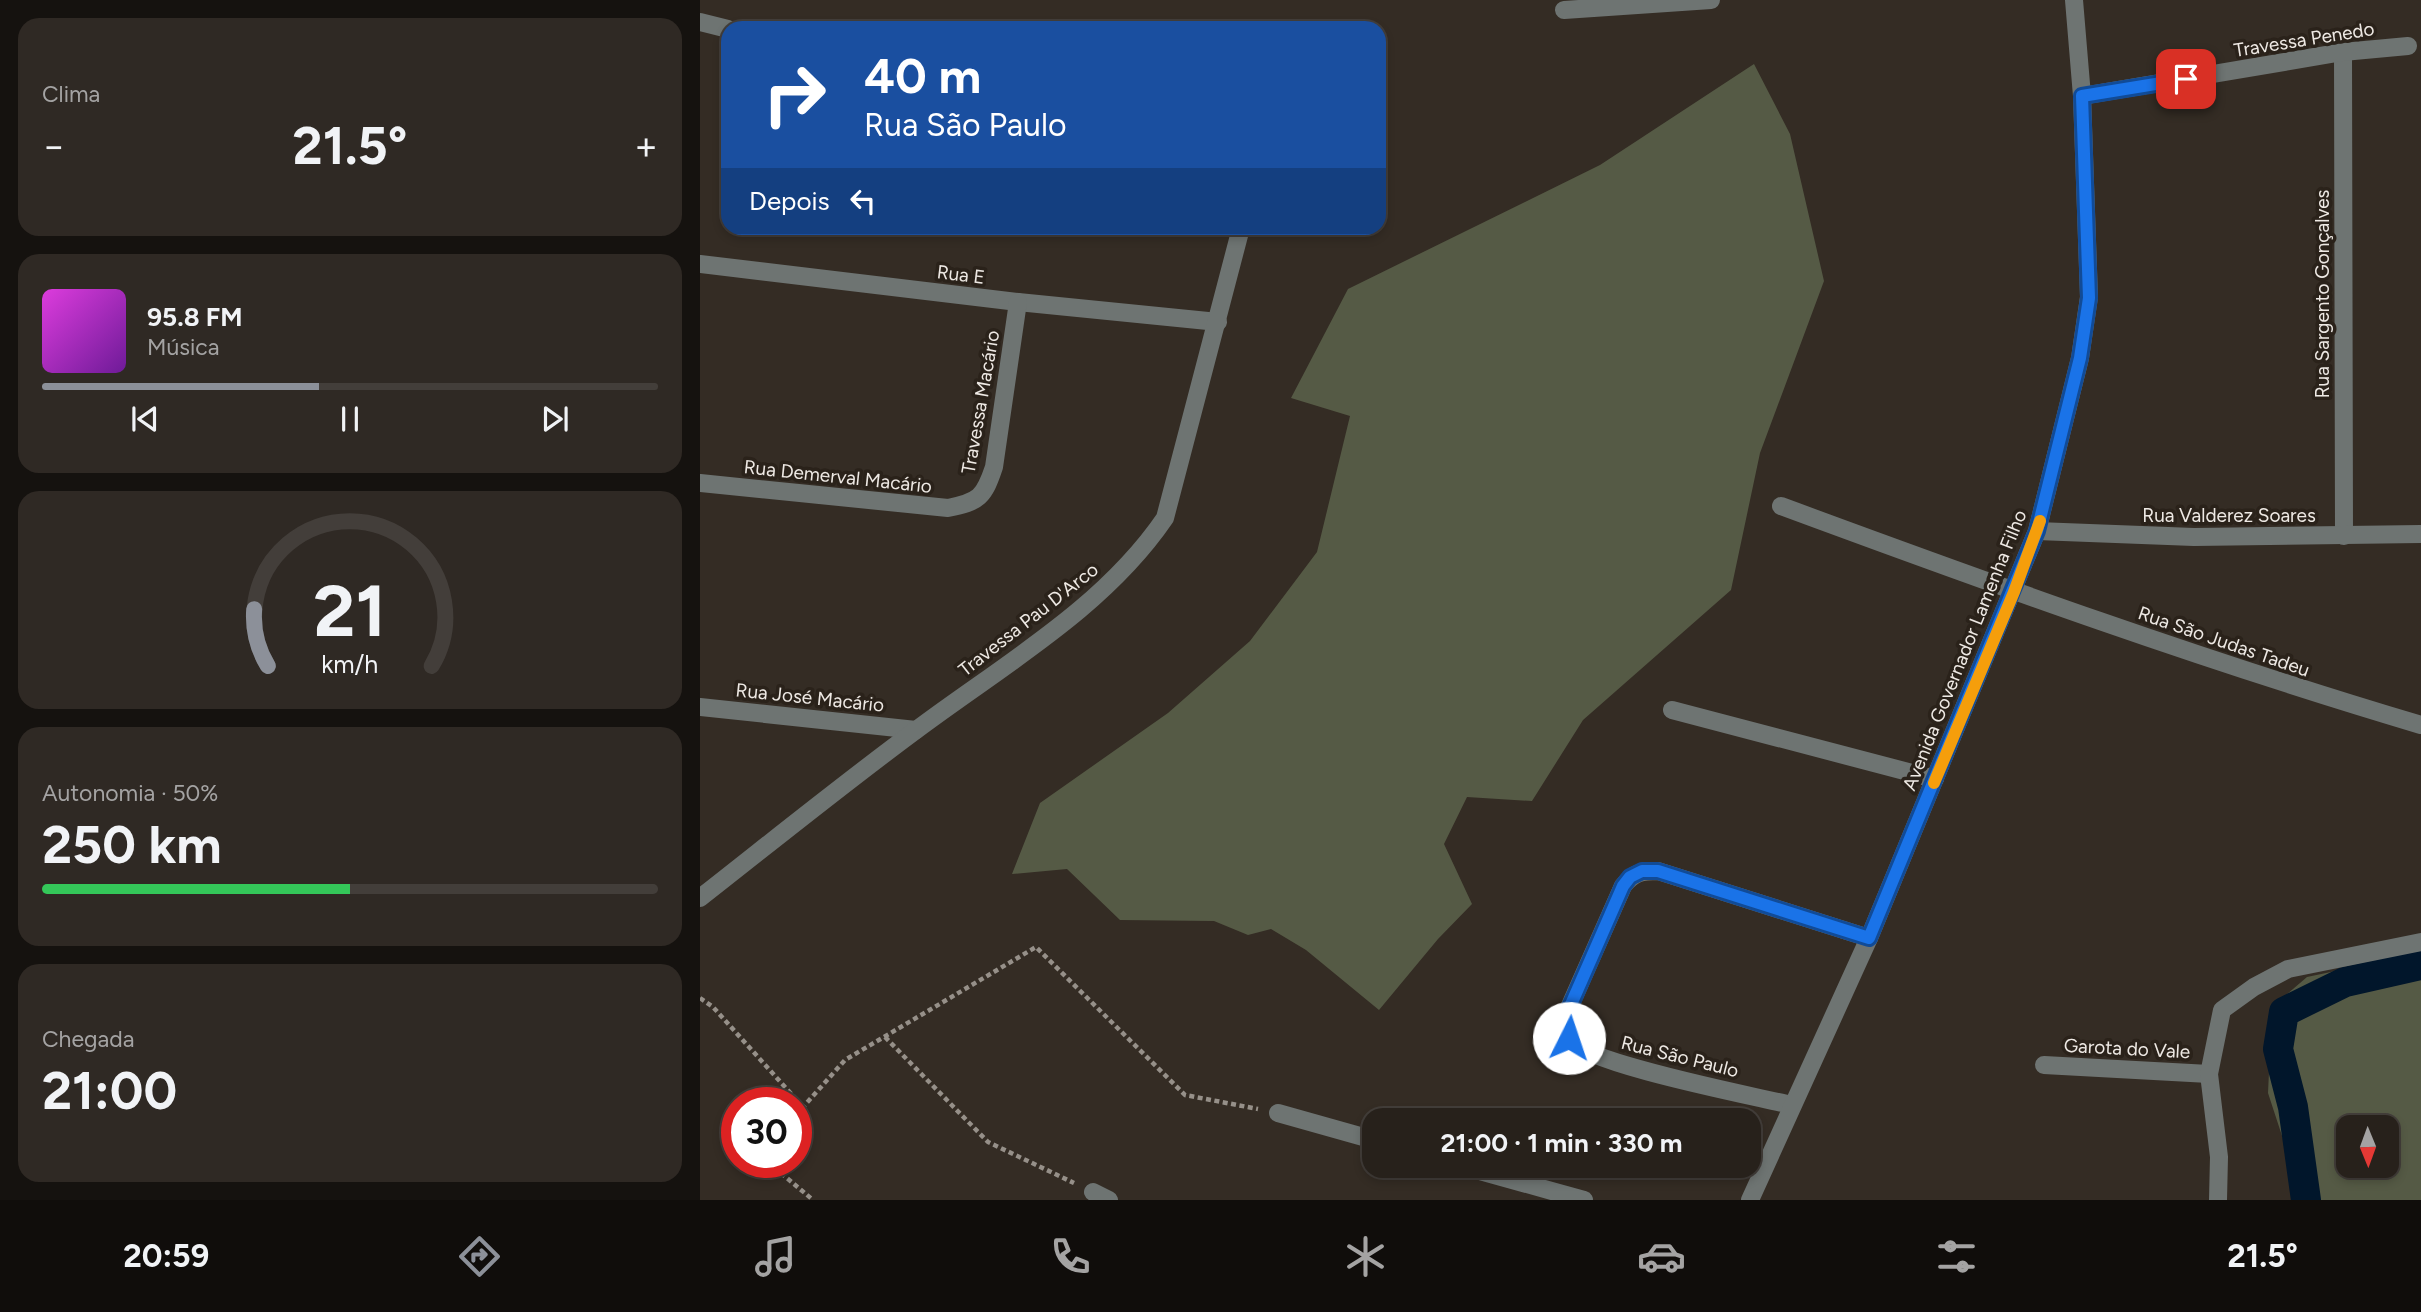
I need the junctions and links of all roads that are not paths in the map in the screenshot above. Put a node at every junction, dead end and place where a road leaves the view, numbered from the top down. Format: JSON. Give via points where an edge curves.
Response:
{"nodes":[{"id":1,"x":1711,"y":0,"type":"edge"},
{"id":2,"x":2074,"y":0,"type":"edge"},
{"id":3,"x":1564,"y":10,"type":"dead end"},
{"id":4,"x":700,"y":22,"type":"edge"},
{"id":5,"x":721,"y":27,"type":"edge"},
{"id":6,"x":2408,"y":46,"type":"dead end"},
{"id":7,"x":2343,"y":52,"type":"junction"},
{"id":8,"x":2082,"y":96,"type":"junction"},
{"id":9,"x":1239,"y":235,"type":"edge"},
{"id":10,"x":700,"y":264,"type":"edge"},
{"id":11,"x":1018,"y":302,"type":"junction"},
{"id":12,"x":1218,"y":322,"type":"junction"},
{"id":13,"x":700,"y":482,"type":"edge"},
{"id":14,"x":972,"y":503,"type":"joint"},
{"id":15,"x":1781,"y":506,"type":"dead end"},
{"id":16,"x":2037,"y":531,"type":"junction"},
{"id":17,"x":2421,"y":534,"type":"edge"},
{"id":18,"x":2344,"y":536,"type":"junction"},
{"id":19,"x":2014,"y":592,"type":"junction"},
{"id":20,"x":700,"y":707,"type":"edge"},
{"id":21,"x":1672,"y":710,"type":"dead end"},
{"id":22,"x":2421,"y":725,"type":"edge"},
{"id":23,"x":916,"y":730,"type":"junction"},
{"id":24,"x":1935,"y":779,"type":"junction"},
{"id":25,"x":700,"y":898,"type":"edge"},
{"id":26,"x":1869,"y":938,"type":"junction"},
{"id":27,"x":2421,"y":942,"type":"edge"},
{"id":28,"x":2044,"y":1065,"type":"dead end"},
{"id":29,"x":2209,"y":1074,"type":"junction"},
{"id":30,"x":1791,"y":1105,"type":"junction"},
{"id":31,"x":1278,"y":1113,"type":"road end"},
{"id":32,"x":1362,"y":1137,"type":"edge"},
{"id":33,"x":1505,"y":1178,"type":"edge"},
{"id":34,"x":1584,"y":1200,"type":"edge"},
{"id":35,"x":1750,"y":1200,"type":"edge"},
{"id":36,"x":2218,"y":1200,"type":"edge"}],
"edges":[{"from":1,"to":3,"type":"street"},
{"from":2,"to":8,"type":"street","name":"Avenida Governador Lamenha Filho"},
{"from":4,"to":5,"type":"street"},
{"from":6,"to":7,"type":"street","name":"Travessa Penedo"},
{"from":7,"to":8,"type":"street","name":"Travessa Penedo"},
{"from":7,"to":18,"type":"street","name":"Rua Sargento Gonçalves"},
{"from":8,"to":16,"type":"street","name":"Avenida Governador Lamenha Filho","via":[[2089,298],[2080,358]]},
{"from":9,"to":12,"type":"street","name":"Travessa Pau D'Arco"},
{"from":10,"to":11,"type":"street","name":"Rua E"},
{"from":11,"to":12,"type":"street","name":"Rua E"},
{"from":11,"to":14,"type":"street","name":"Travessa Macário","via":[[994,467],[986,490]]},
{"from":12,"to":23,"type":"street","name":"Travessa Pau D'Arco","via":[[1165,518],[1141,553],[1098,596]]},
{"from":13,"to":14,"type":"street","name":"Rua Demerval Macário","via":[[948,508]]},
{"from":15,"to":19,"type":"street","name":"Rua São Judas Tadeu"},
{"from":16,"to":18,"type":"street","name":"Rua Valderez Soares"},
{"from":16,"to":19,"type":"street","name":"Avenida Governador Lamenha Filho"},
{"from":17,"to":18,"type":"street","name":"Rua Valderez Soares"},
{"from":19,"to":22,"type":"street","name":"Rua São Judas Tadeu","via":[[2305,691]]},
{"from":19,"to":24,"type":"street","name":"Avenida Governador Lamenha Filho"},
{"from":20,"to":23,"type":"street","name":"Rua José Macário"},
{"from":21,"to":24,"type":"street"},
{"from":23,"to":25,"type":"street","name":"Travessa Pau D'Arco"},
{"from":24,"to":26,"type":"street","name":"Avenida Governador Lamenha Filho"},
{"from":26,"to":30,"type":"street","name":"Avenida Governador Lamenha Filho"},
{"from":26,"to":30,"type":"street","name":"Rua São Paulo","via":[[1658,871],[1642,871],[1623,886],[1569,1009],[1569,1038],[1581,1049],[1618,1063]]},
{"from":27,"to":29,"type":"street","via":[[2288,969],[2254,986],[2222,1010]]},
{"from":28,"to":29,"type":"street","name":"Garota do Vale"},
{"from":29,"to":36,"type":"street","via":[[2219,1157]]},
{"from":30,"to":35,"type":"street","name":"Avenida Governador Lamenha Filho"},
{"from":31,"to":32,"type":"street"},
{"from":33,"to":34,"type":"street"}]}
